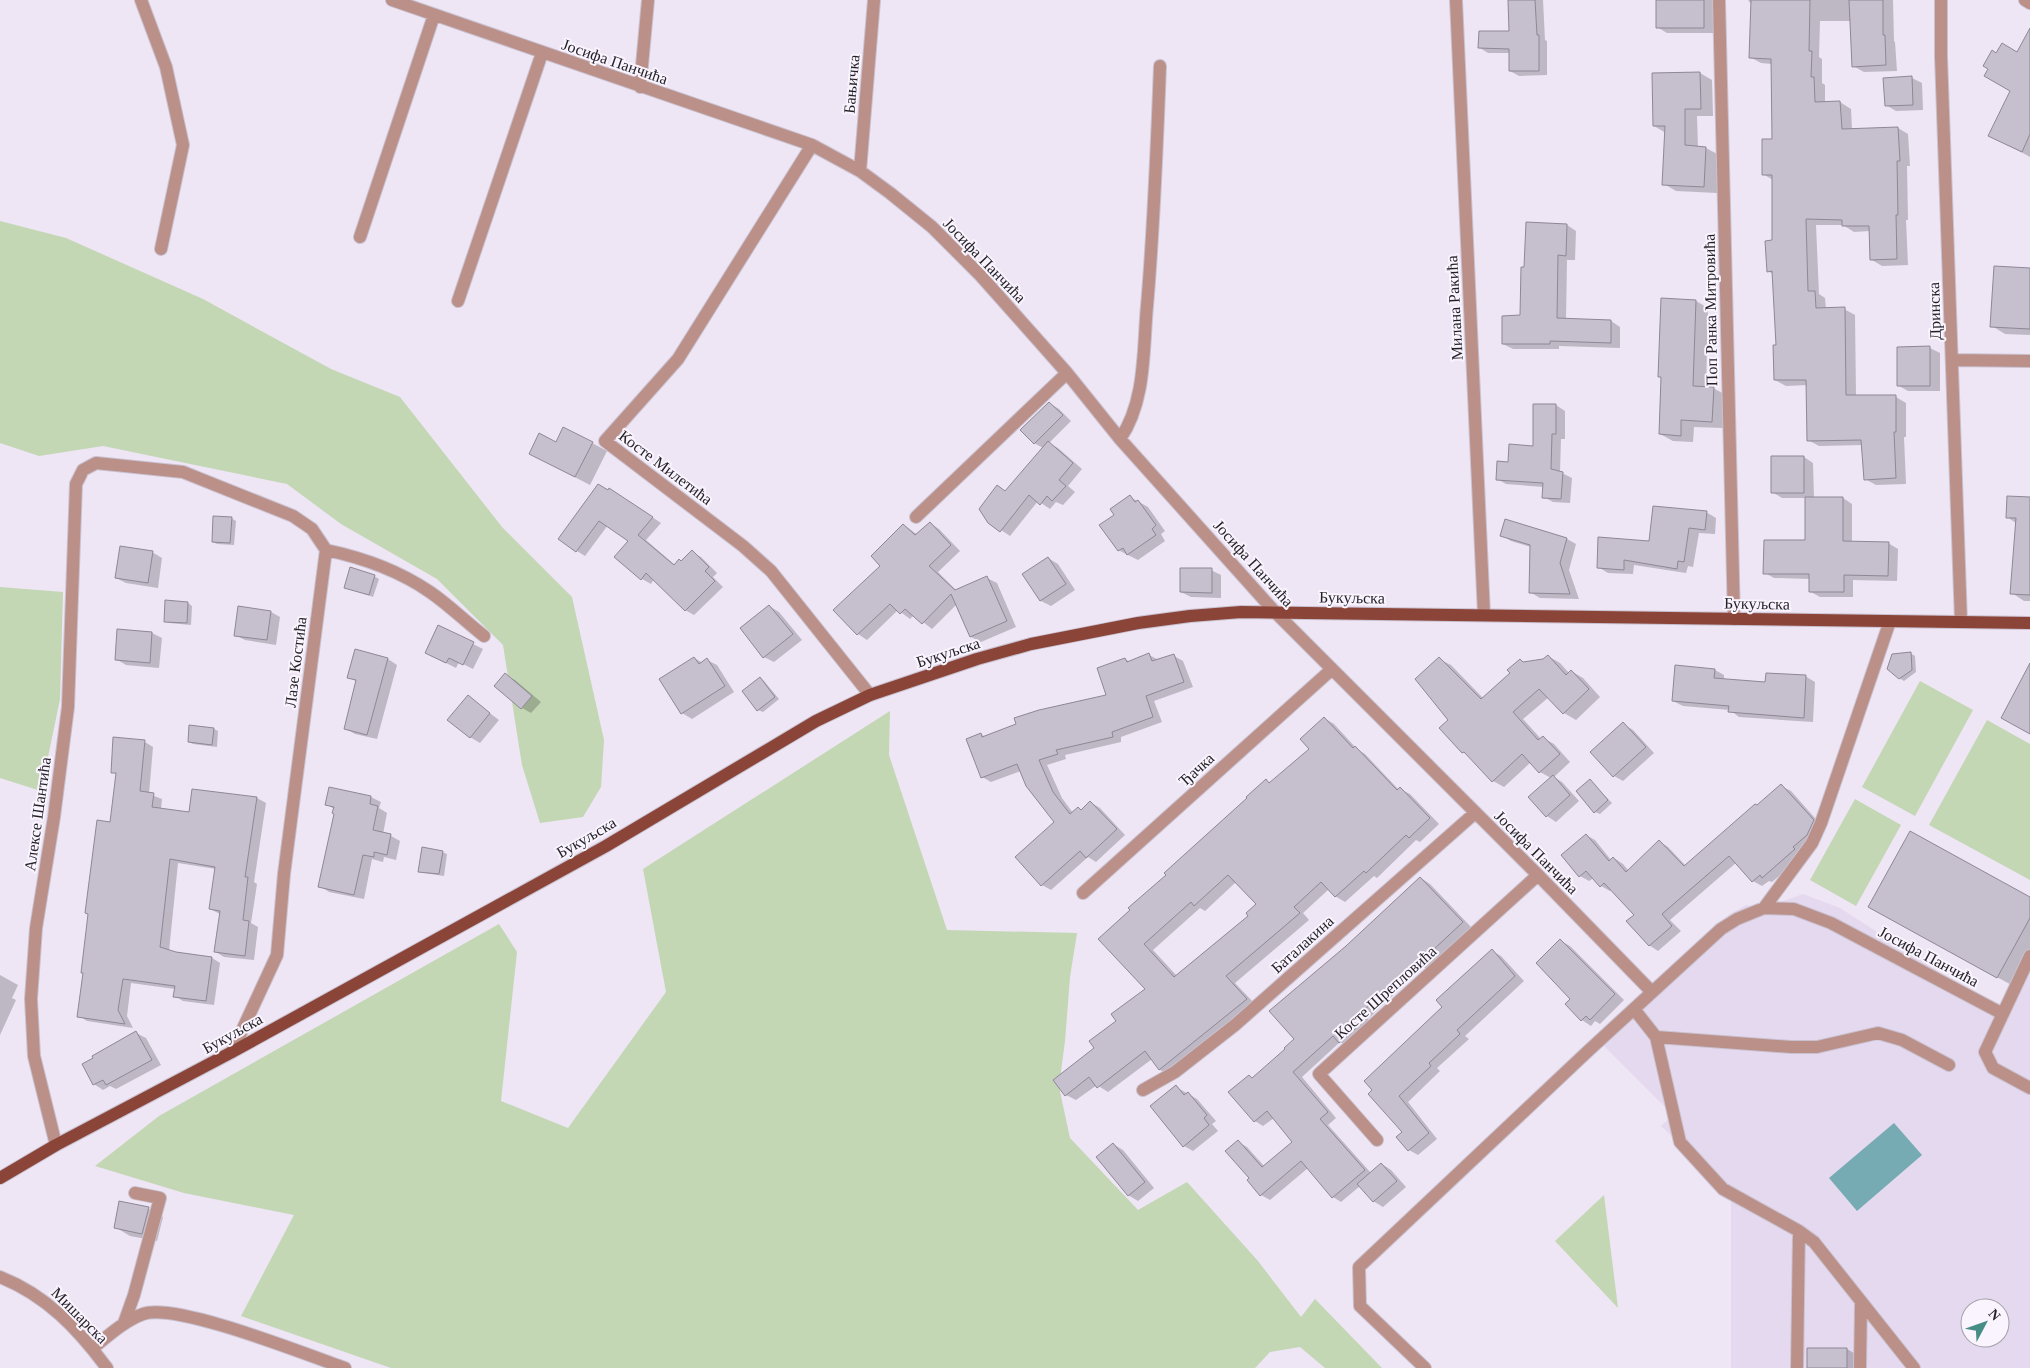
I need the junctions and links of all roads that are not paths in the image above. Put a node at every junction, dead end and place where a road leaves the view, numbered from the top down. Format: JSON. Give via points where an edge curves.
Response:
{"nodes":[{"id":1,"x":141,"y":0,"type":"edge"},
{"id":2,"x":392,"y":0,"type":"edge"},
{"id":3,"x":648,"y":0,"type":"edge"},
{"id":4,"x":874,"y":0,"type":"edge"},
{"id":5,"x":1456,"y":0,"type":"edge"},
{"id":6,"x":1718,"y":0,"type":"edge"},
{"id":7,"x":1941,"y":0,"type":"edge"},
{"id":8,"x":2025,"y":0,"type":"edge"},
{"id":9,"x":2030,"y":3,"type":"edge"},
{"id":10,"x":434,"y":15,"type":"junction"},
{"id":11,"x":542,"y":53,"type":"junction"},
{"id":12,"x":1160,"y":66,"type":"dead end"},
{"id":13,"x":640,"y":87,"type":"junction"},
{"id":14,"x":812,"y":145,"type":"junction"},
{"id":15,"x":860,"y":171,"type":"junction"},
{"id":16,"x":360,"y":237,"type":"dead end"},
{"id":17,"x":161,"y":249,"type":"dead end"},
{"id":18,"x":458,"y":301,"type":"dead end"},
{"id":19,"x":1952,"y":360,"type":"junction"},
{"id":20,"x":2030,"y":361,"type":"edge"},
{"id":21,"x":1067,"y":373,"type":"junction"},
{"id":22,"x":1120,"y":438,"type":"junction"},
{"id":23,"x":916,"y":517,"type":"dead end"},
{"id":24,"x":326,"y":550,"type":"junction"},
{"id":25,"x":1275,"y":612,"type":"junction"},
{"id":26,"x":1484,"y":615,"type":"junction"},
{"id":27,"x":1734,"y":619,"type":"junction"},
{"id":28,"x":1890,"y":620,"type":"junction"},
{"id":29,"x":1961,"y":622,"type":"junction"},
{"id":30,"x":2030,"y":623,"type":"edge"},
{"id":31,"x":484,"y":636,"type":"dead end"},
{"id":32,"x":1331,"y":670,"type":"junction"},
{"id":33,"x":870,"y":695,"type":"junction"},
{"id":34,"x":1475,"y":813,"type":"junction"},
{"id":35,"x":1538,"y":875,"type":"junction"},
{"id":36,"x":1083,"y":893,"type":"dead end"},
{"id":37,"x":1764,"y":908,"type":"junction"},
{"id":38,"x":2030,"y":956,"type":"edge"},
{"id":39,"x":1652,"y":992,"type":"junction"},
{"id":40,"x":1634,"y":1008,"type":"junction"},
{"id":41,"x":2003,"y":1014,"type":"junction"},
{"id":42,"x":1656,"y":1037,"type":"junction"},
{"id":43,"x":232,"y":1052,"type":"junction"},
{"id":44,"x":1949,"y":1065,"type":"dead end"},
{"id":45,"x":2030,"y":1088,"type":"edge"},
{"id":46,"x":1143,"y":1090,"type":"dead end"},
{"id":47,"x":1377,"y":1140,"type":"dead end"},
{"id":48,"x":56,"y":1145,"type":"junction"},
{"id":49,"x":0,"y":1178,"type":"edge"},
{"id":50,"x":135,"y":1193,"type":"dead end"},
{"id":51,"x":1799,"y":1231,"type":"junction"},
{"id":52,"x":0,"y":1277,"type":"edge"},
{"id":53,"x":1861,"y":1302,"type":"junction"},
{"id":54,"x":124,"y":1324,"type":"junction"},
{"id":55,"x":92,"y":1348,"type":"junction"},
{"id":56,"x":107,"y":1368,"type":"edge"},
{"id":57,"x":345,"y":1368,"type":"edge"},
{"id":58,"x":1425,"y":1368,"type":"edge"},
{"id":59,"x":1797,"y":1368,"type":"edge"},
{"id":60,"x":1860,"y":1368,"type":"edge"},
{"id":61,"x":1914,"y":1368,"type":"edge"}],
"edges":[{"from":1,"to":17,"type":"street","via":[[166,67],[183,145]]},
{"from":2,"to":10,"type":"street","name":"Јосифа Панчића"},
{"from":3,"to":13,"type":"street"},
{"from":4,"to":15,"type":"street","name":"Бањичка"},
{"from":5,"to":26,"type":"street","name":"Милана Ракића"},
{"from":6,"to":27,"type":"street","name":"Поп Ранка Митровића"},
{"from":7,"to":19,"type":"street","name":"Дринска"},
{"from":8,"to":9,"type":"street"},
{"from":10,"to":11,"type":"street","name":"Јосифа Панчића"},
{"from":10,"to":16,"type":"street"},
{"from":11,"to":13,"type":"street","name":"Јосифа Панчића"},
{"from":11,"to":18,"type":"street"},
{"from":12,"to":22,"type":"street","via":[[1153,234],[1140,383],[1130,424]]},
{"from":13,"to":14,"type":"street","name":"Јосифа Панчића"},
{"from":14,"to":15,"type":"street","name":"Јосифа Панчића"},
{"from":14,"to":33,"type":"street","name":"Косте Милетића","via":[[678,359],[605,441],[771,571]]},
{"from":15,"to":21,"type":"street","name":"Јосифа Панчића","via":[[932,227],[980,275]]},
{"from":19,"to":20,"type":"street"},
{"from":19,"to":29,"type":"street","name":"Дринска"},
{"from":21,"to":22,"type":"street","name":"Јосифа Панчића"},
{"from":21,"to":23,"type":"street"},
{"from":22,"to":25,"type":"street","name":"Јосифа Панчића"},
{"from":24,"to":31,"type":"street","via":[[380,564],[430,592]]},
{"from":24,"to":43,"type":"street","name":"Лазе Костића","via":[[284,874],[277,955]]},
{"from":24,"to":48,"type":"street","name":"Алексе Шантића","via":[[312,529],[293,516],[182,472],[96,463],[83,470],[76,484],[68,707],[36,928],[31,999],[34,1056]]},
{"from":25,"to":26,"type":"main road","name":"Букуљска"},
{"from":25,"to":32,"type":"street","name":"Јосифа Панчића"},
{"from":25,"to":33,"type":"main road","name":"Букуљска","via":[[1190,616],[1085,632],[977,659]]},
{"from":26,"to":27,"type":"main road","name":"Букуљска"},
{"from":27,"to":28,"type":"main road","name":"Букуљска"},
{"from":28,"to":29,"type":"main road","name":"Букуљска"},
{"from":28,"to":37,"type":"street","via":[[1812,843]]},
{"from":29,"to":30,"type":"main road","name":"Букуљска"},
{"from":32,"to":34,"type":"street","name":"Јосифа Панчића"},
{"from":32,"to":36,"type":"street","name":"Ђачка"},
{"from":33,"to":43,"type":"main road","name":"Букуљска","via":[[816,721],[606,846]]},
{"from":34,"to":35,"type":"street","name":"Јосифа Панчића"},
{"from":34,"to":46,"type":"street","name":"Баталакина","via":[[1235,1025],[1175,1072]]},
{"from":35,"to":39,"type":"street","name":"Јосифа Панчића"},
{"from":35,"to":47,"type":"street","name":"Косте Шрепловића","via":[[1320,1074]]},
{"from":37,"to":39,"type":"street","name":"Јосифа Панчића","via":[[1721,929]]},
{"from":37,"to":41,"type":"street","name":"Јосифа Панчића","via":[[1794,909],[1831,923]]},
{"from":38,"to":41,"type":"street"},
{"from":39,"to":40,"type":"street"},
{"from":40,"to":42,"type":"street"},
{"from":40,"to":58,"type":"street","via":[[1360,1267],[1360,1306]]},
{"from":41,"to":45,"type":"street","via":[[1984,1052],[1993,1068]]},
{"from":42,"to":44,"type":"street","via":[[1817,1047],[1878,1033],[1902,1040]]},
{"from":42,"to":51,"type":"street","via":[[1680,1142],[1723,1189]]},
{"from":43,"to":48,"type":"main road","name":"Букуљска"},
{"from":48,"to":49,"type":"main road","name":"Букуљска"},
{"from":50,"to":54,"type":"street","via":[[160,1198]]},
{"from":51,"to":53,"type":"street","via":[[1814,1242]]},
{"from":51,"to":59,"type":"street"},
{"from":52,"to":55,"type":"street","name":"Мишарска","via":[[21,1285],[46,1302]]},
{"from":53,"to":60,"type":"street"},
{"from":53,"to":61,"type":"street"},
{"from":54,"to":55,"type":"street"},
{"from":54,"to":57,"type":"street","via":[[144,1313],[168,1313],[217,1323]]},
{"from":55,"to":56,"type":"street","name":"Мишарска"}]}
